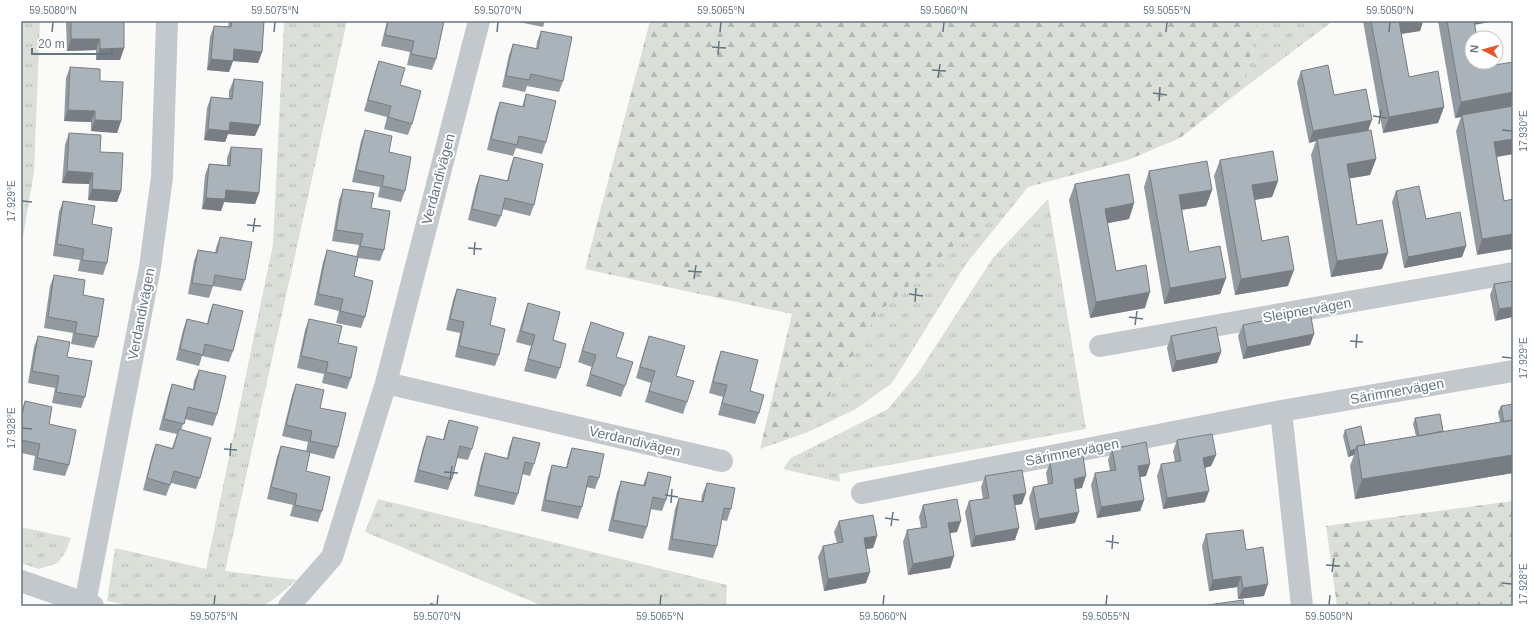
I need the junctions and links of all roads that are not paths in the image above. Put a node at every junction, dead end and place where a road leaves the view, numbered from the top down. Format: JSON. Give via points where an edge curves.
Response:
{"nodes":[{"id":1,"x":168,"y":21,"type":"edge"},
{"id":2,"x":479,"y":21,"type":"edge"},
{"id":3,"x":1513,"y":273,"type":"edge"},
{"id":4,"x":1100,"y":346,"type":"dead end"},
{"id":5,"x":1513,"y":371,"type":"edge"},
{"id":6,"x":386,"y":383,"type":"junction"},
{"id":7,"x":1281,"y":411,"type":"junction"},
{"id":8,"x":722,"y":461,"type":"dead end"},
{"id":9,"x":862,"y":494,"type":"dead end"},
{"id":10,"x":21,"y":581,"type":"edge"},
{"id":11,"x":89,"y":605,"type":"edge"},
{"id":12,"x":289,"y":606,"type":"edge"},
{"id":13,"x":1302,"y":606,"type":"edge"}],
"edges":[{"from":1,"to":11,"type":"street","name":"Verdandivägen","via":[[162,177],[150,267]]},
{"from":2,"to":6,"type":"street","name":"Verdandivägen"},
{"from":3,"to":4,"type":"street","name":"Sleipnervägen"},
{"from":5,"to":7,"type":"street","name":"Särimnervägen"},
{"from":6,"to":8,"type":"street","name":"Verdandivägen"},
{"from":6,"to":12,"type":"street","name":"Verdandivägen","via":[[332,557]]},
{"from":7,"to":9,"type":"street","name":"Särimnervägen"},
{"from":7,"to":13,"type":"street"},
{"from":10,"to":11,"type":"street","name":"Verdandivägen"}]}
